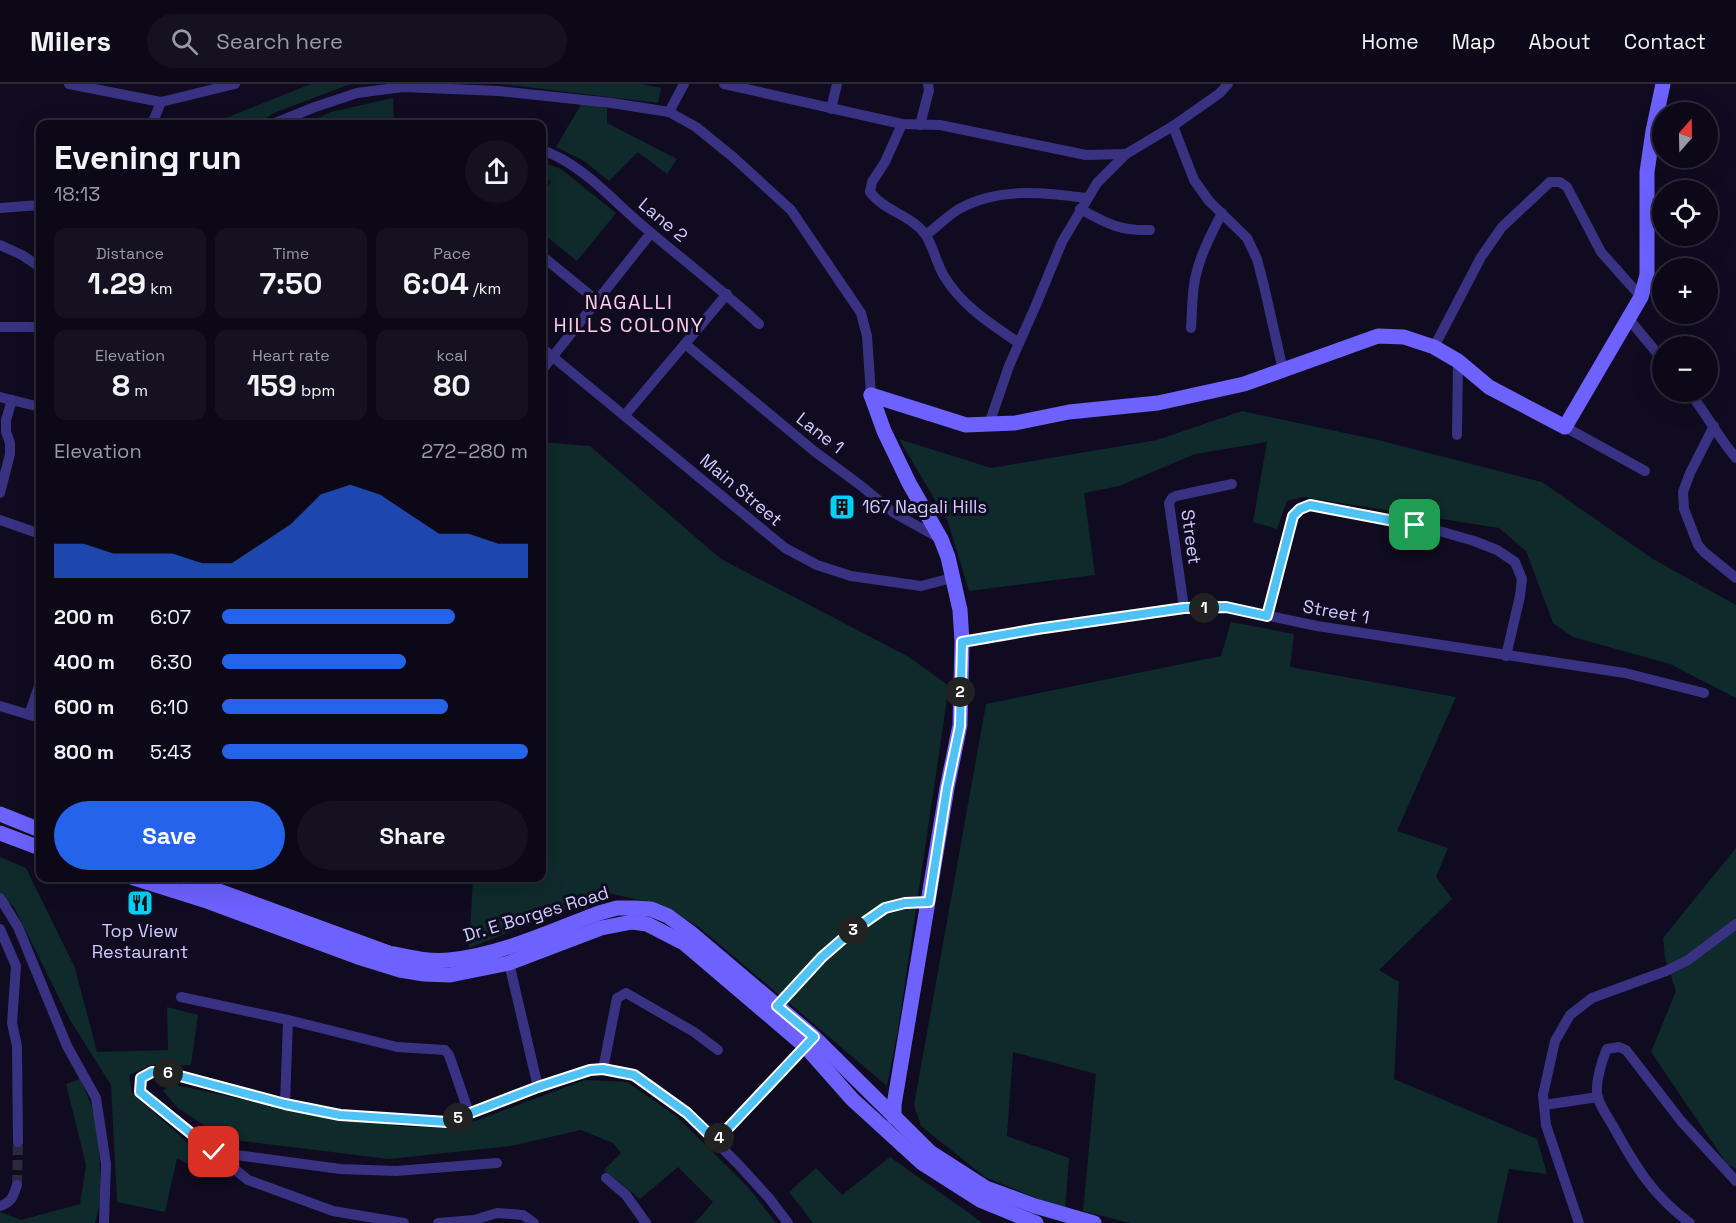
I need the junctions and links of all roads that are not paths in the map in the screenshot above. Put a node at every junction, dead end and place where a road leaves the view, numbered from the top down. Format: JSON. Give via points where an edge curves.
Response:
{"nodes":[{"id":1,"x":69,"y":84,"type":"edge"},
{"id":2,"x":235,"y":84,"type":"edge"},
{"id":3,"x":684,"y":84,"type":"edge"},
{"id":4,"x":724,"y":84,"type":"edge"},
{"id":5,"x":837,"y":84,"type":"edge"},
{"id":6,"x":928,"y":84,"type":"edge"},
{"id":7,"x":1228,"y":84,"type":"edge"},
{"id":8,"x":1663,"y":84,"type":"edge"},
{"id":9,"x":161,"y":102,"type":"junction"},
{"id":10,"x":831,"y":109,"type":"junction"},
{"id":11,"x":669,"y":112,"type":"junction"},
{"id":12,"x":154,"y":120,"type":"edge"},
{"id":13,"x":283,"y":120,"type":"edge"},
{"id":14,"x":902,"y":124,"type":"junction"},
{"id":15,"x":920,"y":125,"type":"junction"},
{"id":16,"x":1173,"y":126,"type":"junction"},
{"id":17,"x":546,"y":151,"type":"edge"},
{"id":18,"x":1125,"y":154,"type":"junction"},
{"id":19,"x":1086,"y":198,"type":"junction"},
{"id":20,"x":36,"y":205,"type":"edge"},
{"id":21,"x":0,"y":208,"type":"edge"},
{"id":22,"x":1080,"y":209,"type":"junction"},
{"id":23,"x":1222,"y":213,"type":"junction"},
{"id":24,"x":1150,"y":230,"type":"dead end"},
{"id":25,"x":651,"y":233,"type":"junction"},
{"id":26,"x":926,"y":235,"type":"junction"},
{"id":27,"x":0,"y":245,"type":"edge"},
{"id":28,"x":546,"y":259,"type":"edge"},
{"id":29,"x":36,"y":264,"type":"edge"},
{"id":30,"x":727,"y":294,"type":"junction"},
{"id":31,"x":1641,"y":297,"type":"junction"},
{"id":32,"x":596,"y":300,"type":"junction"},
{"id":33,"x":1628,"y":318,"type":"junction"},
{"id":34,"x":759,"y":324,"type":"dead end"},
{"id":35,"x":0,"y":327,"type":"edge"},
{"id":36,"x":36,"y":327,"type":"edge"},
{"id":37,"x":1191,"y":328,"type":"dead end"},
{"id":38,"x":1019,"y":343,"type":"junction"},
{"id":39,"x":685,"y":344,"type":"junction"},
{"id":40,"x":1434,"y":347,"type":"junction"},
{"id":41,"x":1652,"y":347,"type":"edge"},
{"id":42,"x":546,"y":352,"type":"edge"},
{"id":43,"x":552,"y":357,"type":"junction"},
{"id":44,"x":1458,"y":361,"type":"junction"},
{"id":45,"x":546,"y":365,"type":"edge"},
{"id":46,"x":1283,"y":370,"type":"junction"},
{"id":47,"x":871,"y":395,"type":"junction"},
{"id":48,"x":0,"y":398,"type":"edge"},
{"id":49,"x":12,"y":400,"type":"junction"},
{"id":50,"x":1696,"y":402,"type":"edge"},
{"id":51,"x":36,"y":405,"type":"edge"},
{"id":52,"x":625,"y":415,"type":"junction"},
{"id":53,"x":989,"y":424,"type":"junction"},
{"id":54,"x":1714,"y":426,"type":"junction"},
{"id":55,"x":1565,"y":427,"type":"junction"},
{"id":56,"x":1456,"y":435,"type":"dead end"},
{"id":57,"x":1736,"y":458,"type":"edge"},
{"id":58,"x":1645,"y":471,"type":"dead end"},
{"id":59,"x":1232,"y":484,"type":"dead end"},
{"id":60,"x":0,"y":494,"type":"edge"},
{"id":61,"x":0,"y":520,"type":"edge"},
{"id":62,"x":36,"y":533,"type":"edge"},
{"id":63,"x":941,"y":539,"type":"junction"},
{"id":64,"x":952,"y":578,"type":"junction"},
{"id":65,"x":1736,"y":578,"type":"edge"},
{"id":66,"x":1184,"y":608,"type":"junction"},
{"id":67,"x":1267,"y":616,"type":"junction"},
{"id":68,"x":962,"y":642,"type":"junction"},
{"id":69,"x":1506,"y":656,"type":"junction"},
{"id":70,"x":1704,"y":693,"type":"dead end"},
{"id":71,"x":0,"y":706,"type":"edge"},
{"id":72,"x":35,"y":717,"type":"edge"},
{"id":73,"x":0,"y":814,"type":"edge"},
{"id":74,"x":36,"y":828,"type":"edge"},
{"id":75,"x":0,"y":832,"type":"edge"},
{"id":76,"x":36,"y":846,"type":"edge"},
{"id":77,"x":147,"y":882,"type":"edge"},
{"id":78,"x":194,"y":882,"type":"edge"},
{"id":79,"x":0,"y":898,"type":"edge"},
{"id":80,"x":929,"y":902,"type":"junction"},
{"id":81,"x":1736,"y":924,"type":"edge"},
{"id":82,"x":0,"y":929,"type":"edge"},
{"id":83,"x":508,"y":963,"type":"junction"},
{"id":84,"x":181,"y":997,"type":"dead end"},
{"id":85,"x":777,"y":1006,"type":"junction"},
{"id":86,"x":288,"y":1020,"type":"junction"},
{"id":87,"x":810,"y":1042,"type":"junction"},
{"id":88,"x":718,"y":1050,"type":"dead end"},
{"id":89,"x":603,"y":1069,"type":"junction"},
{"id":90,"x":538,"y":1087,"type":"junction"},
{"id":91,"x":1598,"y":1097,"type":"junction"},
{"id":92,"x":285,"y":1104,"type":"junction"},
{"id":93,"x":1544,"y":1105,"type":"junction"},
{"id":94,"x":469,"y":1113,"type":"junction"},
{"id":95,"x":894,"y":1118,"type":"junction"},
{"id":96,"x":716,"y":1141,"type":"junction"},
{"id":97,"x":18,"y":1142,"type":"tunnel mouth"},
{"id":98,"x":214,"y":1152,"type":"junction"},
{"id":99,"x":497,"y":1163,"type":"dead end"},
{"id":100,"x":606,"y":1178,"type":"dead end"},
{"id":101,"x":1736,"y":1181,"type":"edge"},
{"id":102,"x":17,"y":1185,"type":"tunnel mouth"},
{"id":103,"x":0,"y":1206,"type":"edge"},
{"id":104,"x":376,"y":1221,"type":"edge"},
{"id":105,"x":474,"y":1221,"type":"edge"},
{"id":106,"x":104,"y":1223,"type":"edge"},
{"id":107,"x":404,"y":1223,"type":"edge"},
{"id":108,"x":438,"y":1223,"type":"edge"},
{"id":109,"x":534,"y":1223,"type":"edge"},
{"id":110,"x":646,"y":1223,"type":"edge"},
{"id":111,"x":788,"y":1223,"type":"edge"},
{"id":112,"x":1035,"y":1223,"type":"edge"},
{"id":113,"x":1094,"y":1223,"type":"edge"},
{"id":114,"x":1579,"y":1223,"type":"edge"},
{"id":115,"x":1690,"y":1223,"type":"edge"}],
"edges":[{"from":1,"to":9,"type":"street"},
{"from":2,"to":9,"type":"street"},
{"from":3,"to":11,"type":"street"},
{"from":4,"to":10,"type":"street"},
{"from":5,"to":10,"type":"street"},
{"from":6,"to":15,"type":"street"},
{"from":7,"to":16,"type":"street"},
{"from":8,"to":31,"type":"main road","via":[[1647,172],[1647,275]]},
{"from":9,"to":12,"type":"street"},
{"from":10,"to":14,"type":"street"},
{"from":11,"to":13,"type":"street","via":[[500,91],[403,87],[357,93]]},
{"from":11,"to":47,"type":"street","via":[[696,127],[791,210],[861,313],[867,336]]},
{"from":14,"to":15,"type":"street"},
{"from":14,"to":26,"type":"street","via":[[870,192]]},
{"from":15,"to":18,"type":"street","via":[[940,125],[1086,156]]},
{"from":16,"to":18,"type":"street"},
{"from":16,"to":23,"type":"street","via":[[1194,180]]},
{"from":17,"to":25,"type":"street","name":"Lane 2","via":[[583,172]]},
{"from":18,"to":19,"type":"street"},
{"from":19,"to":22,"type":"street"},
{"from":19,"to":26,"type":"street","via":[[1008,194],[981,199],[958,210]]},
{"from":20,"to":21,"type":"street"},
{"from":22,"to":24,"type":"street","via":[[1116,227]]},
{"from":22,"to":38,"type":"street"},
{"from":23,"to":37,"type":"street","via":[[1199,262]]},
{"from":23,"to":46,"type":"street","via":[[1247,238],[1257,259]]},
{"from":25,"to":30,"type":"street","name":"Lane 2"},
{"from":25,"to":32,"type":"street"},
{"from":26,"to":38,"type":"street","via":[[944,277],[957,295],[978,316]]},
{"from":27,"to":29,"type":"street"},
{"from":28,"to":32,"type":"street"},
{"from":30,"to":34,"type":"street","name":"Lane 2"},
{"from":30,"to":39,"type":"street"},
{"from":31,"to":33,"type":"main road"},
{"from":31,"to":40,"type":"street","via":[[1601,252],[1567,187],[1550,182],[1502,227],[1481,257]]},
{"from":32,"to":43,"type":"street"},
{"from":33,"to":41,"type":"street"},
{"from":33,"to":55,"type":"main road"},
{"from":35,"to":36,"type":"street"},
{"from":38,"to":53,"type":"street"},
{"from":39,"to":52,"type":"street"},
{"from":39,"to":63,"type":"street","name":"Lane 1","via":[[894,513]]},
{"from":40,"to":44,"type":"main road"},
{"from":40,"to":46,"type":"main road","via":[[1404,337],[1378,336]]},
{"from":42,"to":43,"type":"street","name":"Main Street"},
{"from":43,"to":45,"type":"street"},
{"from":43,"to":52,"type":"street","name":"Main Street"},
{"from":44,"to":55,"type":"main road","via":[[1489,387]]},
{"from":44,"to":56,"type":"street"},
{"from":46,"to":53,"type":"main road","via":[[1244,384],[1158,403]]},
{"from":47,"to":53,"type":"main road","via":[[966,425]]},
{"from":47,"to":63,"type":"main road","via":[[909,483]]},
{"from":48,"to":49,"type":"street"},
{"from":49,"to":51,"type":"street"},
{"from":49,"to":60,"type":"street","via":[[6,420],[10,454]]},
{"from":50,"to":54,"type":"street"},
{"from":52,"to":64,"type":"street","name":"Main Street","via":[[785,548],[817,565],[852,576],[921,586]]},
{"from":54,"to":57,"type":"street"},
{"from":54,"to":65,"type":"street","via":[[1689,473],[1683,492],[1684,509],[1698,545]]},
{"from":55,"to":58,"type":"street"},
{"from":59,"to":66,"type":"street","name":"Street","via":[[1176,496],[1169,503]]},
{"from":61,"to":62,"type":"street"},
{"from":63,"to":64,"type":"main road"},
{"from":64,"to":68,"type":"main road"},
{"from":66,"to":67,"type":"street","name":"Street 1","via":[[1226,607]]},
{"from":66,"to":68,"type":"street","name":"Street 1"},
{"from":67,"to":69,"type":"street","name":"Street 1"},
{"from":67,"to":69,"type":"street","via":[[1293,516],[1310,505],[1474,541],[1515,562],[1522,579]]},
{"from":68,"to":80,"type":"main road","via":[[960,726]]},
{"from":69,"to":70,"type":"street","name":"Street 1","via":[[1624,674]]},
{"from":71,"to":72,"type":"street"},
{"from":73,"to":74,"type":"main road"},
{"from":75,"to":76,"type":"main road"},
{"from":77,"to":83,"type":"main road","name":"Dr. E Borges Road","via":[[400,970],[450,975]]},
{"from":78,"to":85,"type":"main road","name":"Dr. E Borges Road","via":[[389,953],[448,960],[493,952],[617,908],[651,909],[691,933]]},
{"from":79,"to":106,"type":"street","via":[[18,927],[67,1046],[96,1098],[106,1164]]},
{"from":80,"to":85,"type":"street","via":[[885,908],[822,957]]},
{"from":80,"to":95,"type":"main road"},
{"from":81,"to":93,"type":"street","via":[[1688,960],[1592,998],[1570,1016],[1555,1041]]},
{"from":82,"to":97,"type":"street","via":[[16,966],[12,1023],[17,1046]]},
{"from":83,"to":87,"type":"main road","name":"Dr. E Borges Road","via":[[601,928],[632,922],[647,924],[684,943]]},
{"from":83,"to":90,"type":"street"},
{"from":84,"to":86,"type":"street"},
{"from":85,"to":87,"type":"main road","name":"Dr. E Borges Road"},
{"from":86,"to":92,"type":"street"},
{"from":86,"to":94,"type":"street","via":[[397,1047],[445,1050]]},
{"from":87,"to":95,"type":"main road","name":"Dr. E Borges Road"},
{"from":87,"to":96,"type":"street"},
{"from":87,"to":112,"type":"main road","name":"Dr. E Borges Road","via":[[852,1099],[922,1163],[980,1200]]},
{"from":88,"to":89,"type":"street","via":[[626,993],[617,998]]},
{"from":89,"to":90,"type":"street"},
{"from":89,"to":96,"type":"street","via":[[634,1075],[687,1113]]},
{"from":90,"to":94,"type":"street"},
{"from":91,"to":93,"type":"street"},
{"from":91,"to":101,"type":"street","via":[[1607,1049],[1626,1050],[1681,1121]]},
{"from":91,"to":115,"type":"street","via":[[1628,1154],[1652,1188]]},
{"from":92,"to":94,"type":"street","via":[[340,1115],[447,1122]]},
{"from":92,"to":98,"type":"street","via":[[165,1072],[152,1072],[141,1078],[140,1092]]},
{"from":93,"to":114,"type":"street","via":[[1546,1125]]},
{"from":95,"to":113,"type":"main road","name":"Dr. E Borges Road","via":[[930,1152],[986,1188]]},
{"from":96,"to":111,"type":"street"},
{"from":98,"to":99,"type":"street","via":[[396,1171]]},
{"from":98,"to":104,"type":"street","via":[[248,1180],[333,1211]]},
{"from":100,"to":110,"type":"street","via":[[626,1195]]},
{"from":102,"to":103,"type":"street","via":[[9,1203]]},
{"from":104,"to":107,"type":"street"},
{"from":105,"to":108,"type":"street"},
{"from":105,"to":109,"type":"street","via":[[497,1213],[523,1215]]}]}
